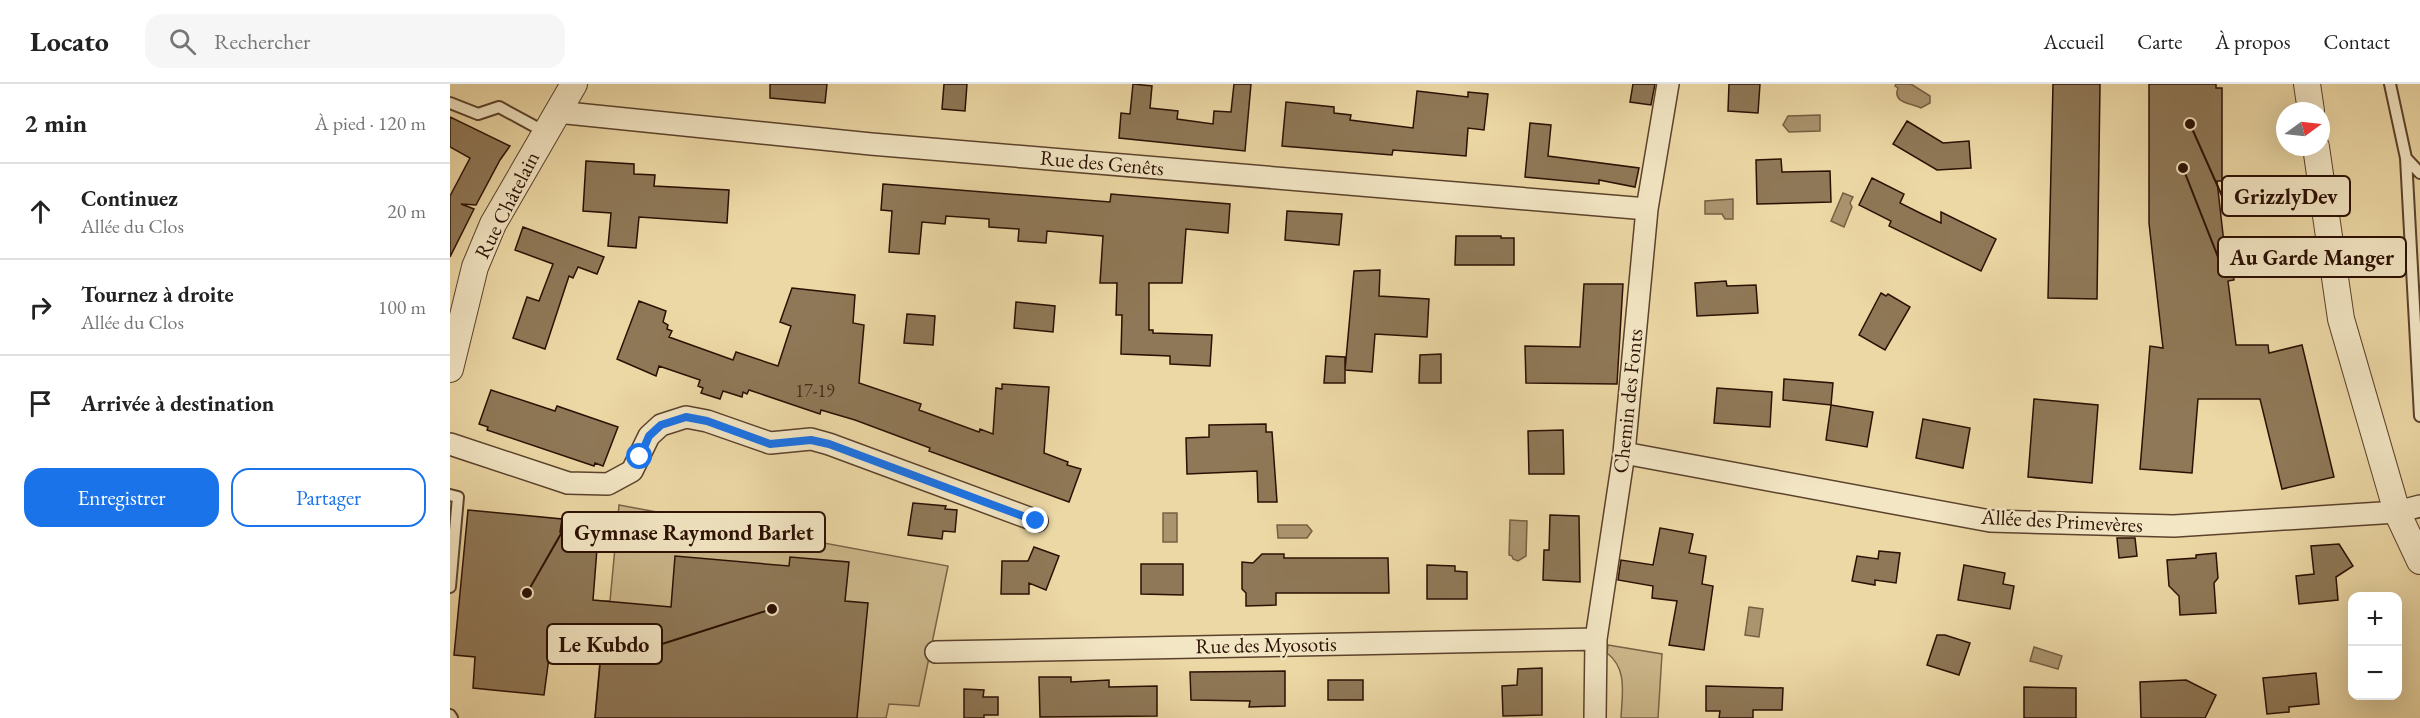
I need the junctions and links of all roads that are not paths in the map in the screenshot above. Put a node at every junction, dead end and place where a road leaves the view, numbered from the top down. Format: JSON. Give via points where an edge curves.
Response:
{"nodes":[{"id":1,"x":574,"y":84,"type":"edge"},
{"id":2,"x":1668,"y":84,"type":"edge"},
{"id":3,"x":2307,"y":84,"type":"edge"},
{"id":4,"x":2390,"y":84,"type":"edge"},
{"id":5,"x":2310,"y":102,"type":"edge"},
{"id":6,"x":450,"y":103,"type":"edge"},
{"id":7,"x":551,"y":122,"type":"junction"},
{"id":8,"x":2317,"y":156,"type":"edge"},
{"id":9,"x":2406,"y":158,"type":"junction"},
{"id":10,"x":2420,"y":173,"type":"edge"},
{"id":11,"x":1647,"y":209,"type":"junction"},
{"id":12,"x":450,"y":369,"type":"edge"},
{"id":13,"x":2420,"y":416,"type":"edge"},
{"id":14,"x":450,"y":444,"type":"edge"},
{"id":15,"x":1624,"y":453,"type":"junction"},
{"id":16,"x":450,"y":495,"type":"edge"},
{"id":17,"x":2408,"y":509,"type":"edge"},
{"id":18,"x":1036,"y":521,"type":"dead end"},
{"id":19,"x":2420,"y":561,"type":"edge"},
{"id":20,"x":450,"y":587,"type":"edge"},
{"id":21,"x":1596,"y":639,"type":"junction"},
{"id":22,"x":936,"y":652,"type":"dead end"},
{"id":23,"x":1595,"y":718,"type":"edge"}],
"edges":[{"from":1,"to":7,"type":"street","name":"Rue Châtelain"},
{"from":2,"to":11,"type":"street","name":"Chemin des Fonts"},
{"from":3,"to":5,"type":"street"},
{"from":4,"to":9,"type":"lane"},
{"from":6,"to":7,"type":"lane","via":[[478,114],[500,107]]},
{"from":7,"to":11,"type":"street","name":"Rue des Genêts","via":[[871,144]]},
{"from":7,"to":12,"type":"street","name":"Rue Châtelain","via":[[493,224],[480,256]]},
{"from":8,"to":17,"type":"street","via":[[2341,319]]},
{"from":9,"to":10,"type":"lane"},
{"from":9,"to":13,"type":"lane"},
{"from":11,"to":15,"type":"street","name":"Chemin des Fonts"},
{"from":14,"to":18,"type":"street","via":[[568,483],[608,484],[632,471],[649,436],[661,425],[686,417],[770,444],[811,440],[829,444]]},
{"from":15,"to":17,"type":"street","name":"Allée des Primevères","via":[[1990,521],[2174,526]]},
{"from":15,"to":21,"type":"street","name":"Chemin des Fonts"},
{"from":16,"to":20,"type":"lane","via":[[458,497]]},
{"from":17,"to":19,"type":"street"},
{"from":21,"to":22,"type":"street","name":"Rue des Myosotis"},
{"from":21,"to":23,"type":"street","name":"Chemin des Fonts"}]}
